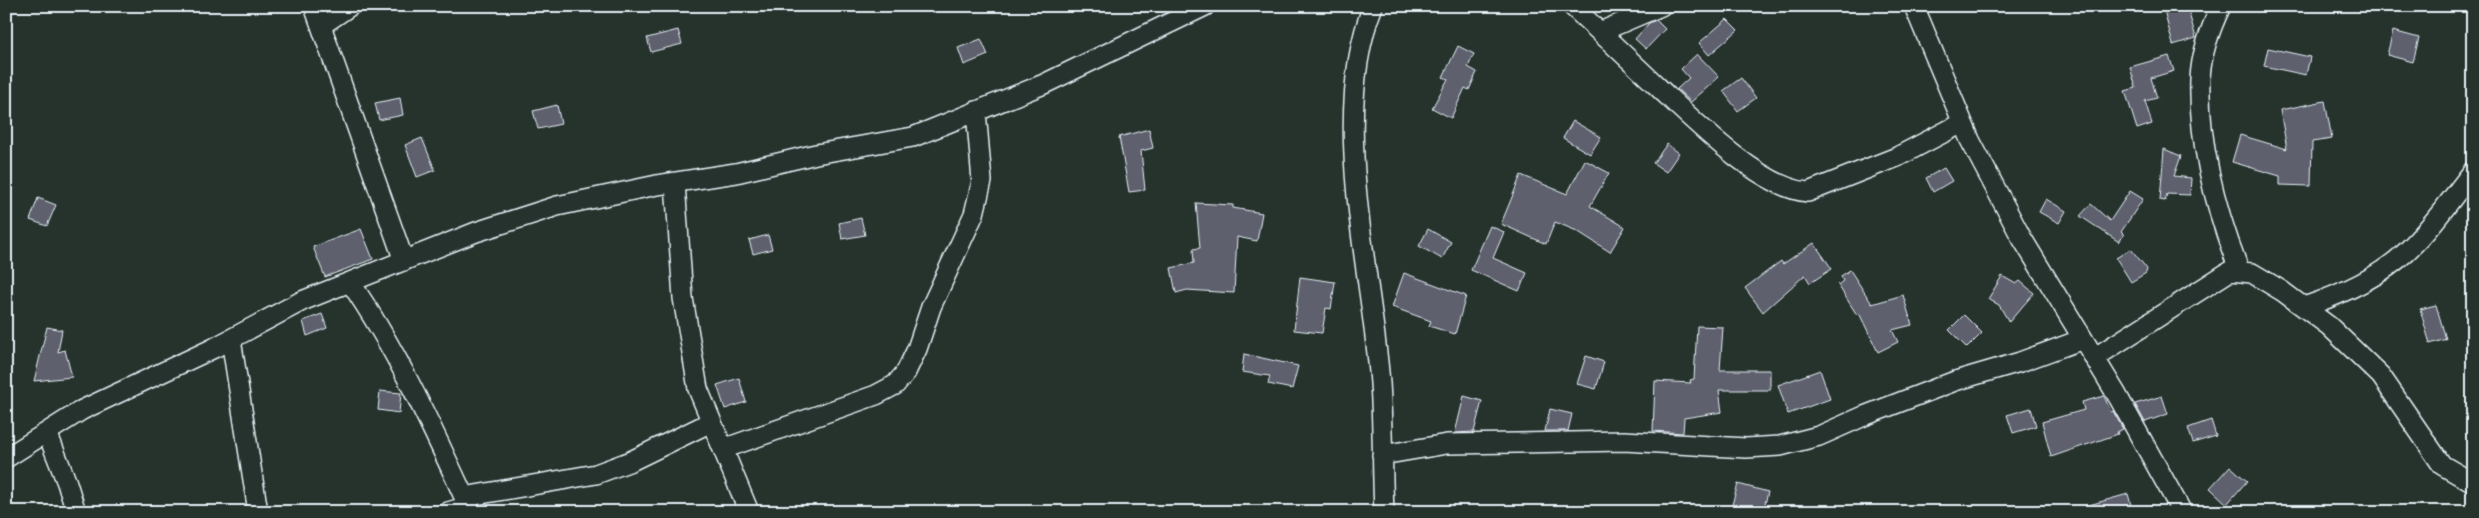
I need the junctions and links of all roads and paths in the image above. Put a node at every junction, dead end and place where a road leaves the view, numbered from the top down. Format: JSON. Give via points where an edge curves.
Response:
{"nodes":[{"id":1,"x":314,"y":6,"type":"edge"},
{"id":2,"x":350,"y":6,"type":"edge"},
{"id":3,"x":1205,"y":6,"type":"edge"},
{"id":4,"x":1372,"y":6,"type":"edge"},
{"id":5,"x":1572,"y":6,"type":"edge"},
{"id":6,"x":1661,"y":6,"type":"edge"},
{"id":7,"x":1914,"y":6,"type":"edge"},
{"id":8,"x":2221,"y":6,"type":"edge"},
{"id":9,"x":322,"y":25,"type":"junction"},
{"id":10,"x":1600,"y":32,"type":"junction"},
{"id":11,"x":976,"y":111,"type":"junction"},
{"id":12,"x":1962,"y":123,"type":"junction"},
{"id":13,"x":2473,"y":171,"type":"edge"},
{"id":14,"x":675,"y":182,"type":"junction"},
{"id":15,"x":404,"y":262,"type":"junction"},
{"id":16,"x":2240,"y":272,"type":"junction"},
{"id":17,"x":350,"y":282,"type":"junction"},
{"id":18,"x":2304,"y":307,"type":"junction"},
{"id":19,"x":231,"y":339,"type":"junction"},
{"id":20,"x":2083,"y":339,"type":"junction"},
{"id":21,"x":2094,"y":358,"type":"junction"},
{"id":22,"x":711,"y":422,"type":"junction"},
{"id":23,"x":46,"y":432,"type":"junction"},
{"id":24,"x":723,"y":449,"type":"junction"},
{"id":25,"x":1382,"y":455,"type":"junction"},
{"id":26,"x":6,"y":458,"type":"edge"},
{"id":27,"x":2473,"y":483,"type":"edge"},
{"id":28,"x":468,"y":505,"type":"edge"},
{"id":29,"x":76,"y":512,"type":"edge"},
{"id":30,"x":258,"y":512,"type":"edge"},
{"id":31,"x":448,"y":512,"type":"edge"},
{"id":32,"x":749,"y":512,"type":"edge"},
{"id":33,"x":1384,"y":512,"type":"edge"},
{"id":34,"x":2182,"y":512,"type":"edge"}],
"edges":[{"from":1,"to":9,"type":"street"},
{"from":2,"to":9,"type":"street"},
{"from":3,"to":11,"type":"street","via":[[1044,84]]},
{"from":4,"to":25,"type":"street","via":[[1364,29],[1354,105],[1356,177],[1380,382]]},
{"from":5,"to":10,"type":"street"},
{"from":6,"to":10,"type":"street"},
{"from":7,"to":12,"type":"street"},
{"from":8,"to":16,"type":"street","via":[[2209,32],[2200,77],[2202,120],[2223,227]]},
{"from":9,"to":15,"type":"street"},
{"from":10,"to":12,"type":"street","via":[[1725,150],[1796,191],[1808,192],[1897,157]]},
{"from":11,"to":14,"type":"street","via":[[913,136],[736,173]]},
{"from":11,"to":24,"type":"street","via":[[982,181],[974,214],[938,290],[906,372],[895,385],[876,395]]},
{"from":12,"to":20,"type":"street","via":[[2020,235]]},
{"from":13,"to":18,"type":"street","via":[[2407,252],[2371,278],[2332,298]]},
{"from":14,"to":15,"type":"street","via":[[557,206],[476,232]]},
{"from":14,"to":22,"type":"street","via":[[683,298],[698,389]]},
{"from":15,"to":17,"type":"street"},
{"from":16,"to":18,"type":"street","via":[[2252,273]]},
{"from":16,"to":21,"type":"street","via":[[2230,271]]},
{"from":17,"to":19,"type":"street","via":[[302,301]]},
{"from":17,"to":28,"type":"street","via":[[397,358]]},
{"from":18,"to":27,"type":"street","via":[[2329,326],[2381,376],[2442,465]]},
{"from":19,"to":23,"type":"street","via":[[82,410]]},
{"from":19,"to":30,"type":"street"},
{"from":20,"to":21,"type":"street"},
{"from":20,"to":25,"type":"street","via":[[1955,381],[1819,436],[1780,446],[1746,448],[1624,441],[1447,444]]},
{"from":21,"to":34,"type":"street"},
{"from":22,"to":24,"type":"street"},
{"from":22,"to":28,"type":"street","via":[[631,462],[596,474]]},
{"from":23,"to":26,"type":"street"},
{"from":23,"to":29,"type":"street","via":[[68,483]]},
{"from":24,"to":32,"type":"street"},
{"from":25,"to":33,"type":"street"},
{"from":28,"to":31,"type":"street"}]}
